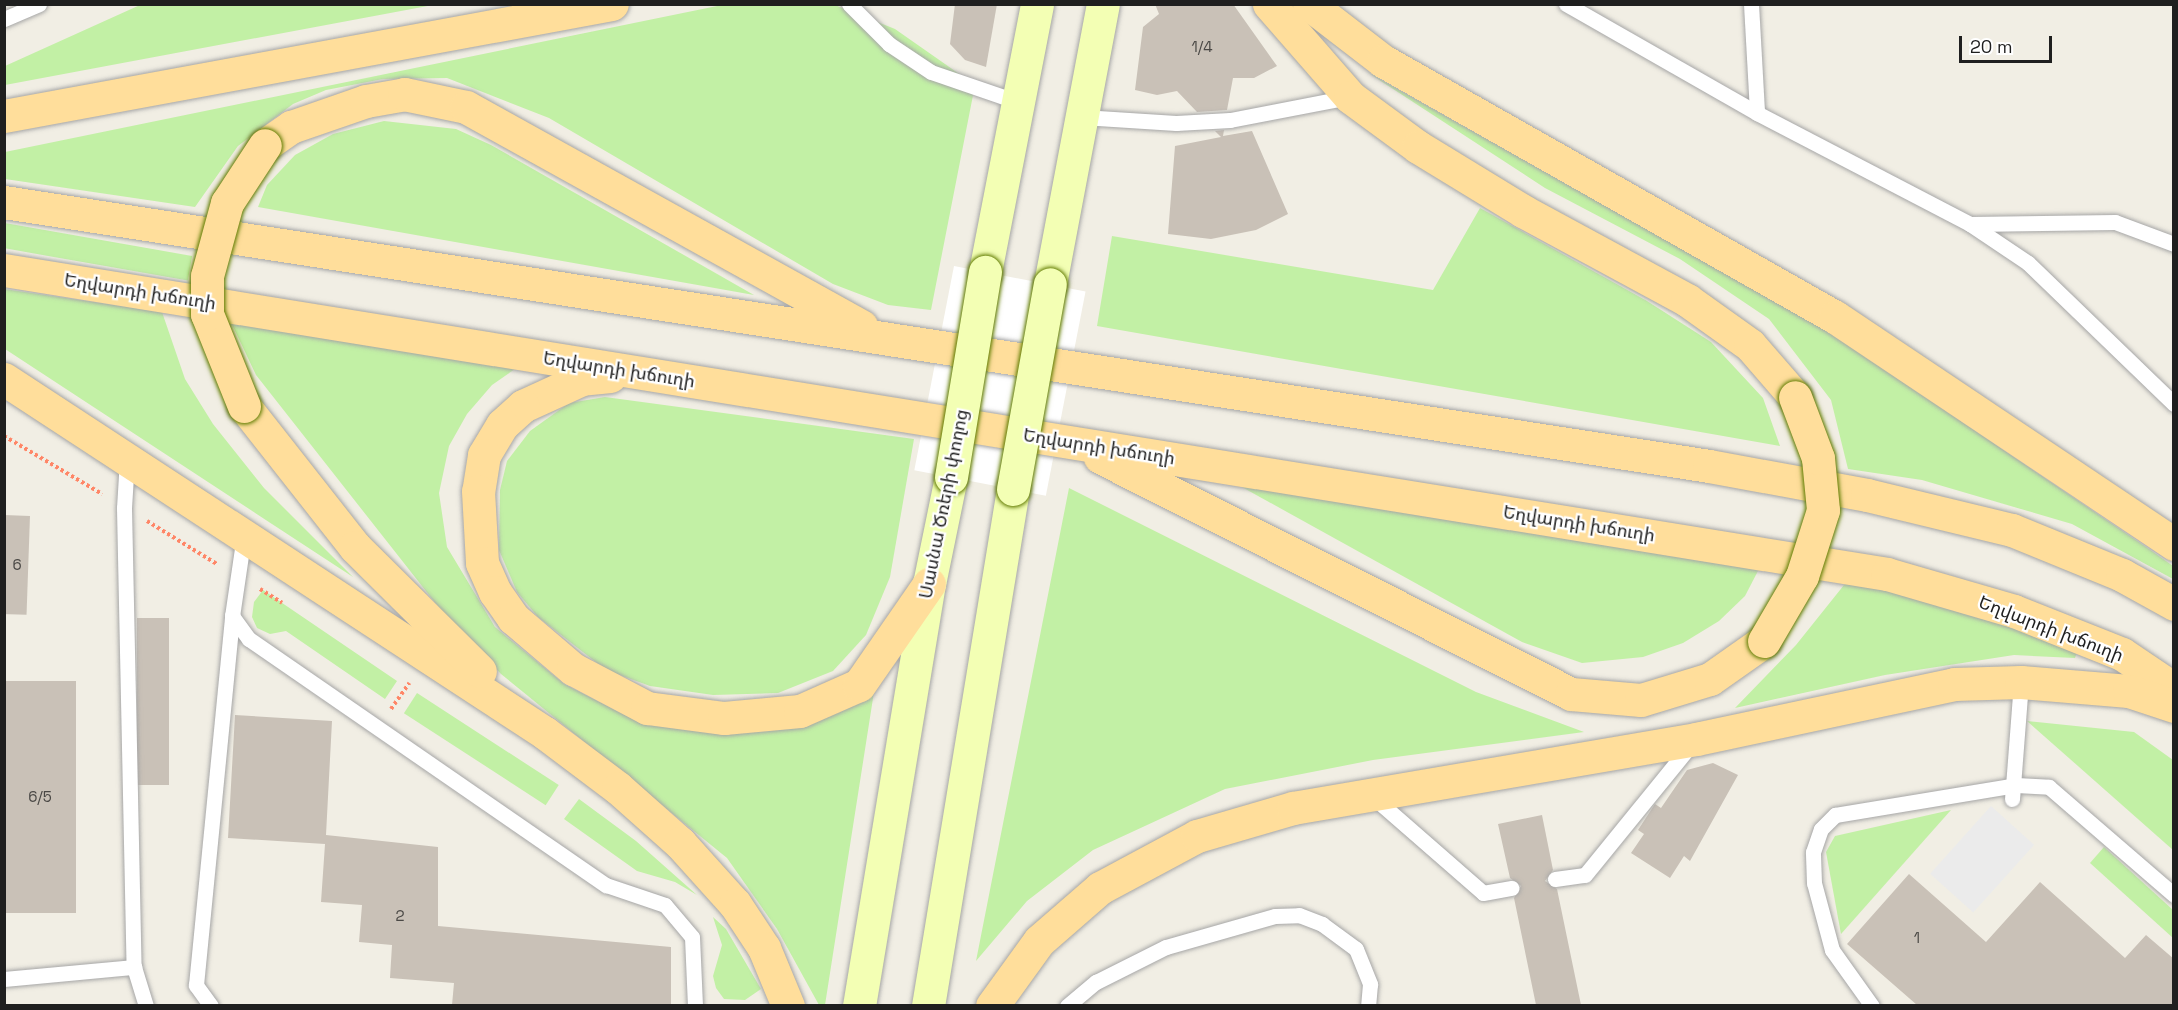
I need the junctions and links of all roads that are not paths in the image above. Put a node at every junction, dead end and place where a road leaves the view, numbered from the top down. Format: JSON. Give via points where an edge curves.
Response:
{"nodes":[{"id":1,"x":39,"y":4,"type":"edge"},
{"id":2,"x":612,"y":4,"type":"edge"},
{"id":3,"x":849,"y":4,"type":"edge"},
{"id":4,"x":1037,"y":4,"type":"edge"},
{"id":5,"x":1102,"y":4,"type":"edge"},
{"id":6,"x":1269,"y":4,"type":"edge"},
{"id":7,"x":1309,"y":4,"type":"edge"},
{"id":8,"x":1566,"y":4,"type":"edge"},
{"id":9,"x":1751,"y":4,"type":"edge"},
{"id":10,"x":4,"y":20,"type":"edge"},
{"id":11,"x":1350,"y":97,"type":"junction"},
{"id":12,"x":1018,"y":102,"type":"junction"},
{"id":13,"x":1757,"y":113,"type":"junction"},
{"id":14,"x":4,"y":116,"type":"edge"},
{"id":15,"x":1082,"y":117,"type":"junction"},
{"id":16,"x":4,"y":202,"type":"edge"},
{"id":17,"x":1970,"y":224,"type":"junction"},
{"id":18,"x":2174,"y":244,"type":"edge"},
{"id":19,"x":4,"y":270,"type":"edge"},
{"id":20,"x":881,"y":337,"type":"junction"},
{"id":21,"x":643,"y":374,"type":"junction"},
{"id":22,"x":4,"y":379,"type":"edge"},
{"id":23,"x":2174,"y":404,"type":"edge"},
{"id":24,"x":1069,"y":441,"type":"junction"},
{"id":25,"x":127,"y":458,"type":"junction"},
{"id":26,"x":244,"y":533,"type":"junction"},
{"id":27,"x":2174,"y":544,"type":"edge"},
{"id":28,"x":929,"y":584,"type":"junction"},
{"id":29,"x":2174,"y":604,"type":"edge"},
{"id":30,"x":232,"y":616,"type":"junction"},
{"id":31,"x":2021,"y":682,"type":"junction"},
{"id":32,"x":2174,"y":689,"type":"edge"},
{"id":33,"x":2174,"y":706,"type":"edge"},
{"id":34,"x":545,"y":733,"type":"junction"},
{"id":35,"x":1696,"y":739,"type":"junction"},
{"id":36,"x":2014,"y":792,"type":"junction"},
{"id":37,"x":1370,"y":794,"type":"junction"},
{"id":38,"x":1555,"y":879,"type":"dead end"},
{"id":39,"x":1512,"y":888,"type":"dead end"},
{"id":40,"x":2174,"y":895,"type":"edge"},
{"id":41,"x":134,"y":967,"type":"junction"},
{"id":42,"x":4,"y":979,"type":"edge"},
{"id":43,"x":146,"y":1005,"type":"edge"},
{"id":44,"x":211,"y":1005,"type":"edge"},
{"id":45,"x":695,"y":1005,"type":"edge"},
{"id":46,"x":788,"y":1005,"type":"edge"},
{"id":47,"x":859,"y":1005,"type":"edge"},
{"id":48,"x":928,"y":1005,"type":"edge"},
{"id":49,"x":992,"y":1005,"type":"edge"},
{"id":50,"x":1067,"y":1005,"type":"edge"},
{"id":51,"x":1368,"y":1005,"type":"edge"},
{"id":52,"x":1872,"y":1005,"type":"edge"}],
"edges":[{"from":1,"to":10,"type":"lane"},
{"from":2,"to":14,"type":"main road"},
{"from":3,"to":12,"type":"lane","via":[[889,44],[931,72]]},
{"from":4,"to":12,"type":"main road","name":"Սասնա Ծռերի փողոց"},
{"from":5,"to":15,"type":"main road"},
{"from":6,"to":11,"type":"main road"},
{"from":7,"to":27,"type":"main road","via":[[1383,61],[1835,317]]},
{"from":8,"to":13,"type":"lane"},
{"from":9,"to":13,"type":"lane"},
{"from":11,"to":15,"type":"lane","via":[[1230,120],[1176,123]]},
{"from":11,"to":24,"type":"main road","bridge":true,"via":[[1418,147],[1523,211],[1687,300],[1750,345],[1795,397],[1818,458],[1823,510],[1802,576],[1764,641],[1710,679],[1641,700],[1571,693]]},
{"from":12,"to":28,"type":"main road","name":"Սասնա Ծռերի փողոց","bridge":true},
{"from":13,"to":17,"type":"lane"},
{"from":15,"to":48,"type":"main road","bridge":true,"via":[[1014,489]]},
{"from":16,"to":20,"type":"main road"},
{"from":17,"to":18,"type":"lane","via":[[2115,222]]},
{"from":17,"to":23,"type":"lane","via":[[2028,263]]},
{"from":19,"to":21,"type":"main road","name":"Եղվարդի խճուղի"},
{"from":20,"to":29,"type":"main road","via":[[1682,461],[1867,495],[2012,530],[2122,575]]},
{"from":20,"to":34,"type":"main road","bridge":true,"via":[[466,107],[404,94],[366,101],[291,127],[266,145],[227,203],[207,276],[207,314],[244,406],[355,547]]},
{"from":21,"to":24,"type":"main road","name":"Եղվարդի խճուղի"},
{"from":21,"to":28,"type":"main road","via":[[582,379],[556,388],[516,412],[484,455],[477,529],[482,563],[513,618],[573,669],[647,708],[724,718],[800,711],[859,685]]},
{"from":22,"to":25,"type":"main road"},
{"from":24,"to":32,"type":"main road","name":"Եղվարդի խճուղի","via":[[1887,574],[2014,610],[2122,654]]},
{"from":25,"to":26,"type":"main road"},
{"from":25,"to":41,"type":"lane","via":[[124,508]]},
{"from":26,"to":30,"type":"lane"},
{"from":26,"to":34,"type":"main road"},
{"from":28,"to":47,"type":"main road","name":"Սասնա Ծռերի փողոց"},
{"from":30,"to":44,"type":"lane","via":[[196,985]]},
{"from":30,"to":45,"type":"lane","via":[[249,639],[267,653],[606,885],[665,905],[692,937]]},
{"from":31,"to":33,"type":"main road","via":[[2129,691]]},
{"from":31,"to":35,"type":"main road","via":[[1954,684]]},
{"from":31,"to":36,"type":"lane"},
{"from":34,"to":46,"type":"main road","via":[[618,788],[688,851],[735,904],[764,948]]},
{"from":35,"to":37,"type":"main road"},
{"from":35,"to":38,"type":"lane","via":[[1585,875]]},
{"from":36,"to":40,"type":"lane","via":[[2049,787]]},
{"from":36,"to":52,"type":"lane","via":[[1857,809],[1835,815],[1821,829],[1814,852],[1814,883],[1832,950]]},
{"from":37,"to":39,"type":"lane","via":[[1483,893]]},
{"from":37,"to":49,"type":"main road","via":[[1293,808],[1197,836],[1148,858],[1100,888],[1039,941]]},
{"from":41,"to":42,"type":"lane"},
{"from":41,"to":43,"type":"lane"},
{"from":50,"to":51,"type":"lane","via":[[1096,982],[1166,947],[1275,916],[1299,915],[1322,924],[1356,949],[1370,984]]}]}
